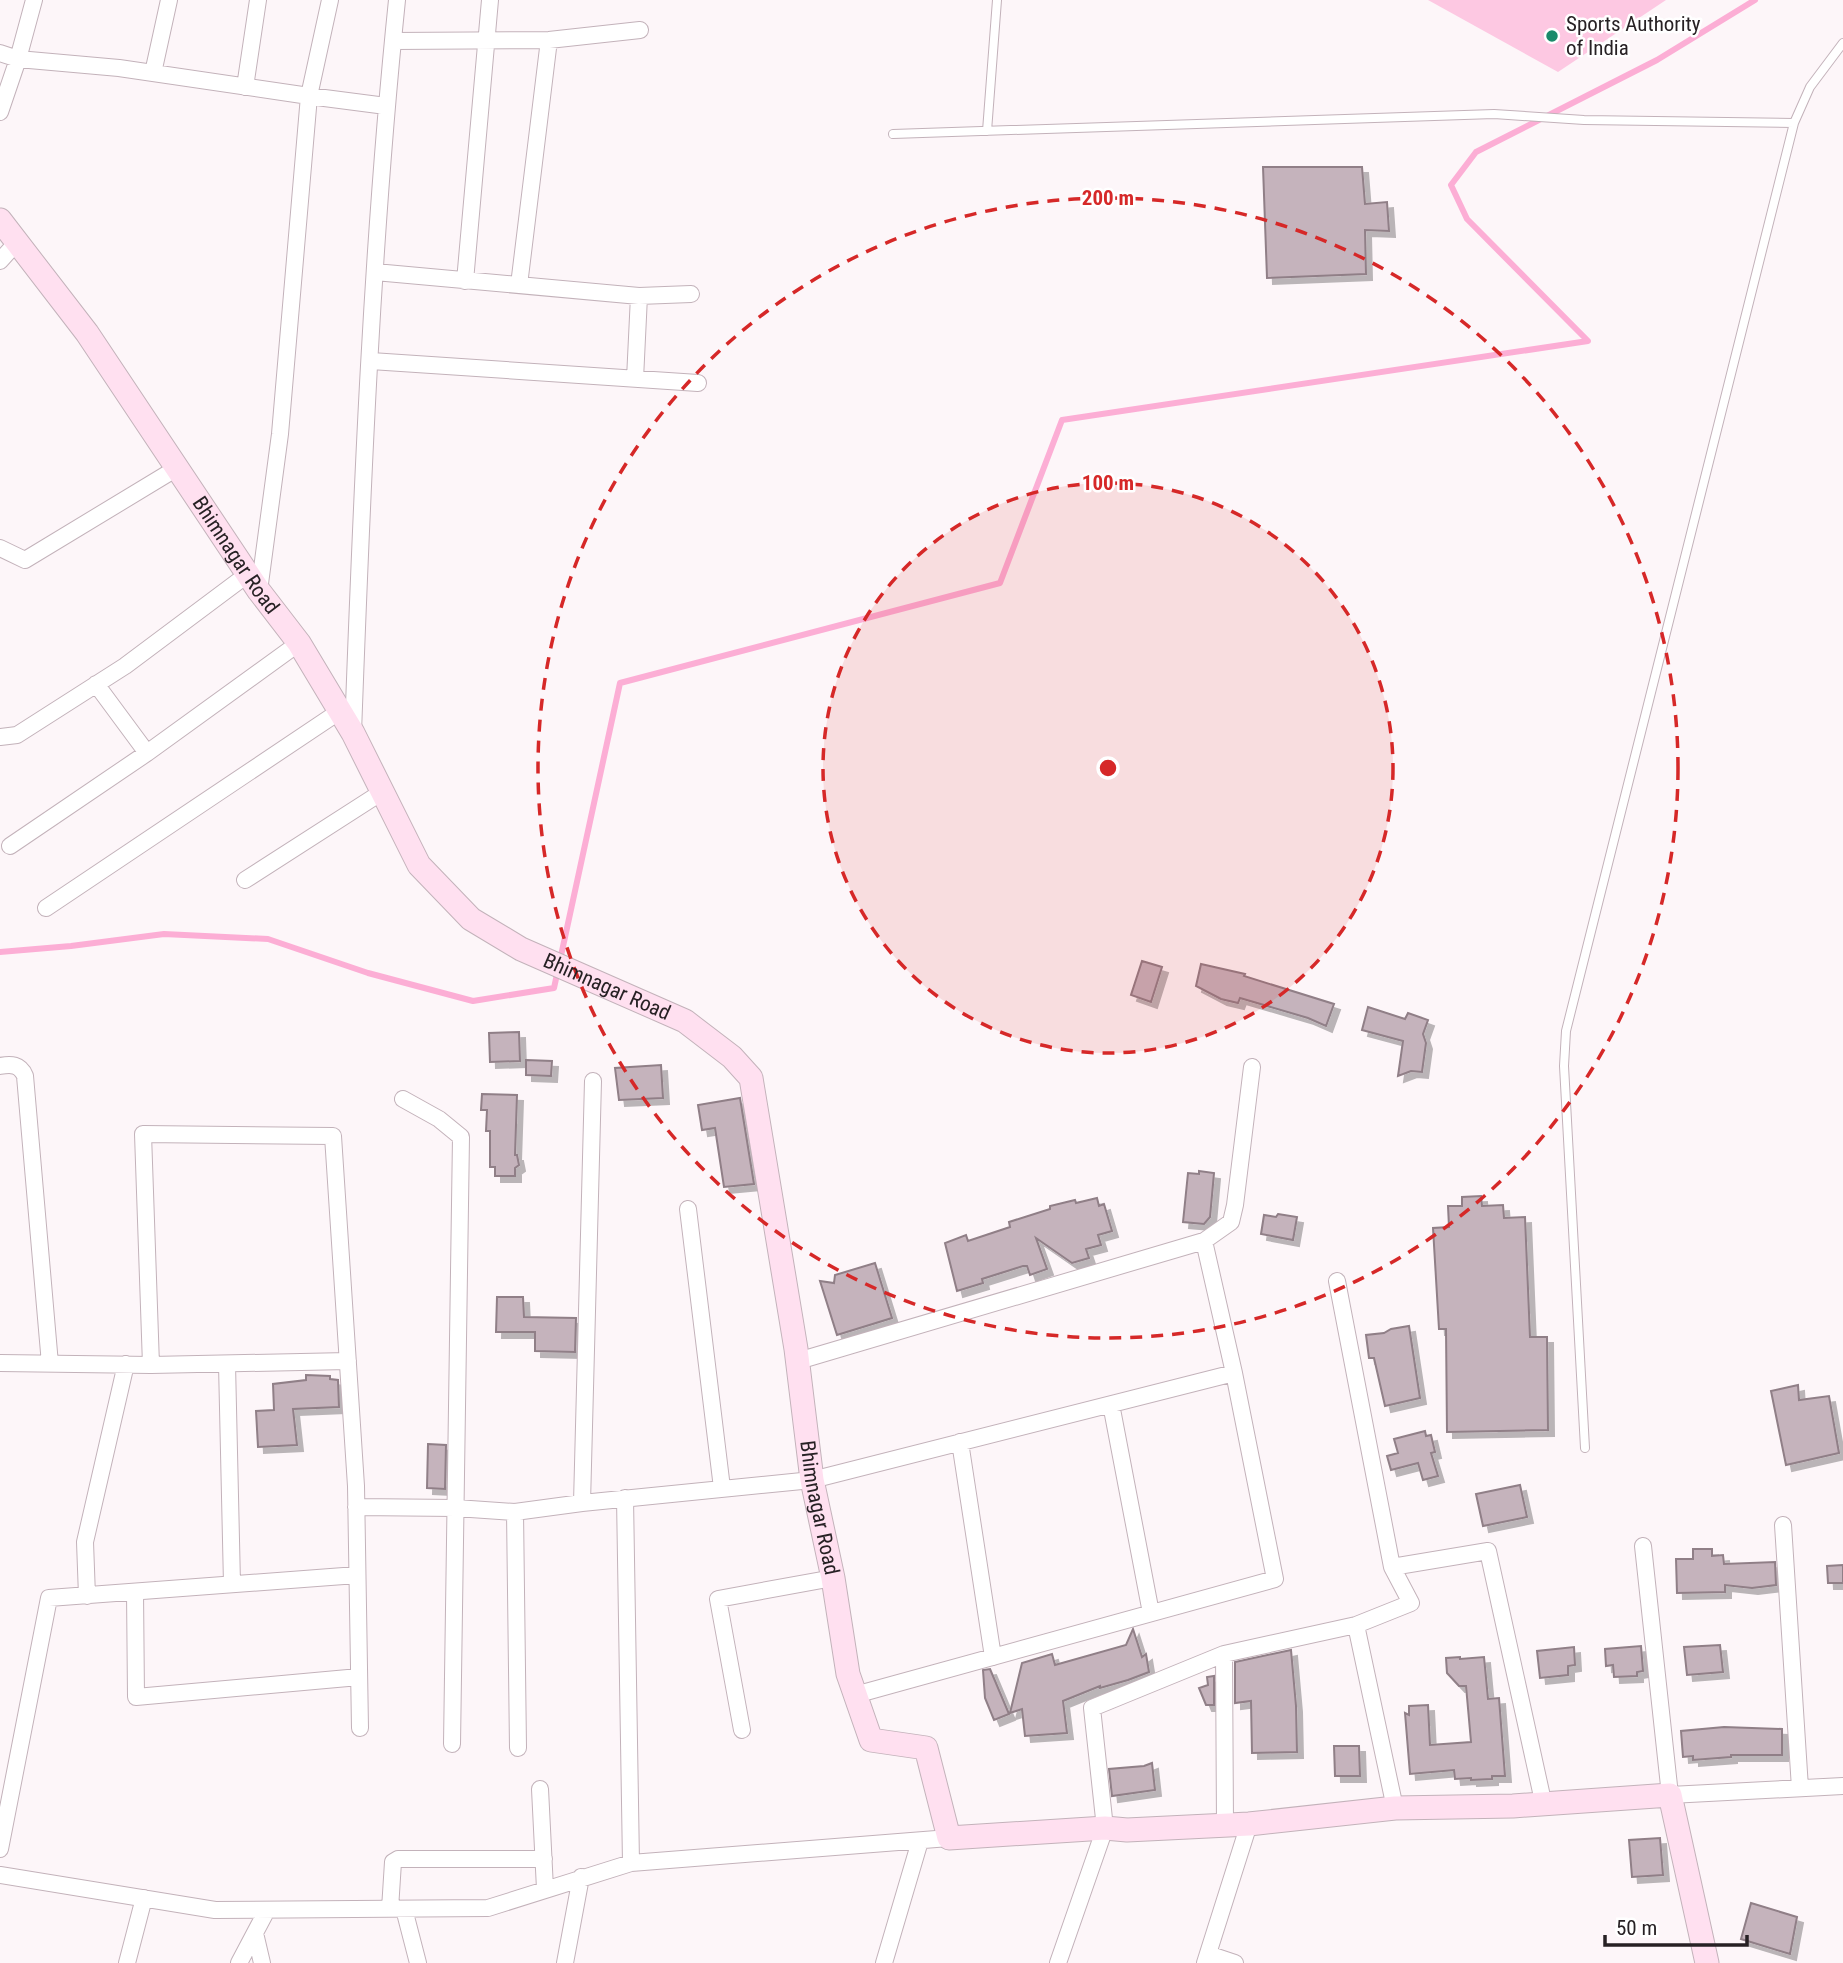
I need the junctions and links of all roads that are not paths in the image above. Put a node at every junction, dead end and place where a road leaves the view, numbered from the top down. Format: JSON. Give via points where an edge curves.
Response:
{"nodes":[{"id":1,"x":34,"y":0,"type":"edge"},
{"id":2,"x":169,"y":0,"type":"edge"},
{"id":3,"x":258,"y":0,"type":"edge"},
{"id":4,"x":330,"y":0,"type":"edge"},
{"id":5,"x":397,"y":0,"type":"edge"},
{"id":6,"x":490,"y":0,"type":"edge"},
{"id":7,"x":997,"y":0,"type":"edge"},
{"id":8,"x":640,"y":30,"type":"dead end"},
{"id":9,"x":487,"y":40,"type":"junction"},
{"id":10,"x":549,"y":40,"type":"junction"},
{"id":11,"x":393,"y":41,"type":"junction"},
{"id":12,"x":1843,"y":43,"type":"edge"},
{"id":13,"x":0,"y":54,"type":"edge"},
{"id":14,"x":18,"y":59,"type":"junction"},
{"id":15,"x":153,"y":73,"type":"junction"},
{"id":16,"x":245,"y":87,"type":"junction"},
{"id":17,"x":309,"y":96,"type":"junction"},
{"id":18,"x":386,"y":106,"type":"junction"},
{"id":19,"x":0,"y":112,"type":"edge"},
{"id":20,"x":1794,"y":122,"type":"junction"},
{"id":21,"x":987,"y":131,"type":"junction"},
{"id":22,"x":893,"y":134,"type":"dead end"},
{"id":23,"x":0,"y":220,"type":"edge"},
{"id":24,"x":17,"y":242,"type":"junction"},
{"id":25,"x":0,"y":261,"type":"edge"},
{"id":26,"x":375,"y":272,"type":"junction"},
{"id":27,"x":465,"y":281,"type":"junction"},
{"id":28,"x":519,"y":285,"type":"junction"},
{"id":29,"x":691,"y":294,"type":"dead end"},
{"id":30,"x":639,"y":296,"type":"junction"},
{"id":31,"x":371,"y":361,"type":"junction"},
{"id":32,"x":635,"y":379,"type":"junction"},
{"id":33,"x":698,"y":383,"type":"dead end"},
{"id":34,"x":177,"y":468,"type":"junction"},
{"id":35,"x":0,"y":548,"type":"edge"},
{"id":36,"x":253,"y":582,"type":"junction"},
{"id":37,"x":299,"y":643,"type":"junction"},
{"id":38,"x":96,"y":684,"type":"junction"},
{"id":39,"x":340,"y":710,"type":"junction"},
{"id":40,"x":353,"y":733,"type":"junction"},
{"id":41,"x":0,"y":737,"type":"edge"},
{"id":42,"x":147,"y":753,"type":"junction"},
{"id":43,"x":383,"y":792,"type":"junction"},
{"id":44,"x":10,"y":846,"type":"dead end"},
{"id":45,"x":245,"y":880,"type":"dead end"},
{"id":46,"x":46,"y":908,"type":"dead end"},
{"id":47,"x":0,"y":1066,"type":"edge"},
{"id":48,"x":1252,"y":1067,"type":"dead end"},
{"id":49,"x":593,"y":1081,"type":"dead end"},
{"id":50,"x":403,"y":1099,"type":"dead end"},
{"id":51,"x":688,"y":1209,"type":"dead end"},
{"id":52,"x":1204,"y":1241,"type":"junction"},
{"id":53,"x":1337,"y":1281,"type":"dead end"},
{"id":54,"x":348,"y":1361,"type":"junction"},
{"id":55,"x":798,"y":1361,"type":"junction"},
{"id":56,"x":0,"y":1363,"type":"edge"},
{"id":57,"x":50,"y":1364,"type":"junction"},
{"id":58,"x":126,"y":1364,"type":"junction"},
{"id":59,"x":227,"y":1364,"type":"junction"},
{"id":60,"x":151,"y":1365,"type":"junction"},
{"id":61,"x":1234,"y":1373,"type":"junction"},
{"id":62,"x":1111,"y":1404,"type":"junction"},
{"id":63,"x":960,"y":1442,"type":"junction"},
{"id":64,"x":1585,"y":1448,"type":"dead end"},
{"id":65,"x":812,"y":1480,"type":"junction"},
{"id":66,"x":722,"y":1488,"type":"junction"},
{"id":67,"x":625,"y":1498,"type":"junction"},
{"id":68,"x":582,"y":1503,"type":"junction"},
{"id":69,"x":356,"y":1507,"type":"junction"},
{"id":70,"x":456,"y":1508,"type":"junction"},
{"id":71,"x":515,"y":1512,"type":"junction"},
{"id":72,"x":1783,"y":1525,"type":"dead end"},
{"id":73,"x":1643,"y":1546,"type":"dead end"},
{"id":74,"x":1392,"y":1567,"type":"junction"},
{"id":75,"x":357,"y":1575,"type":"junction"},
{"id":76,"x":833,"y":1578,"type":"junction"},
{"id":77,"x":232,"y":1584,"type":"junction"},
{"id":78,"x":135,"y":1592,"type":"junction"},
{"id":79,"x":87,"y":1596,"type":"junction"},
{"id":80,"x":1151,"y":1613,"type":"junction"},
{"id":81,"x":1356,"y":1625,"type":"junction"},
{"id":82,"x":1224,"y":1654,"type":"junction"},
{"id":83,"x":993,"y":1657,"type":"junction"},
{"id":84,"x":359,"y":1677,"type":"junction"},
{"id":85,"x":855,"y":1695,"type":"junction"},
{"id":86,"x":360,"y":1728,"type":"dead end"},
{"id":87,"x":742,"y":1730,"type":"dead end"},
{"id":88,"x":452,"y":1744,"type":"dead end"},
{"id":89,"x":518,"y":1748,"type":"dead end"},
{"id":90,"x":1843,"y":1786,"type":"edge"},
{"id":91,"x":1800,"y":1788,"type":"junction"},
{"id":92,"x":540,"y":1789,"type":"dead end"},
{"id":93,"x":1541,"y":1792,"type":"dead end"},
{"id":94,"x":1670,"y":1795,"type":"junction"},
{"id":95,"x":1395,"y":1808,"type":"junction"},
{"id":96,"x":1249,"y":1824,"type":"junction"},
{"id":97,"x":1225,"y":1825,"type":"junction"},
{"id":98,"x":1105,"y":1828,"type":"junction"},
{"id":99,"x":949,"y":1839,"type":"junction"},
{"id":100,"x":920,"y":1841,"type":"junction"},
{"id":101,"x":0,"y":1849,"type":"edge"},
{"id":102,"x":544,"y":1859,"type":"junction"},
{"id":103,"x":631,"y":1863,"type":"junction"},
{"id":104,"x":0,"y":1875,"type":"edge"},
{"id":105,"x":581,"y":1877,"type":"junction"},
{"id":106,"x":545,"y":1889,"type":"junction"},
{"id":107,"x":144,"y":1898,"type":"junction"},
{"id":108,"x":397,"y":1909,"type":"junction"},
{"id":109,"x":267,"y":1910,"type":"junction"},
{"id":110,"x":255,"y":1933,"type":"junction"},
{"id":111,"x":1207,"y":1959,"type":"edge"},
{"id":112,"x":127,"y":1963,"type":"edge"},
{"id":113,"x":239,"y":1963,"type":"edge"},
{"id":114,"x":262,"y":1963,"type":"edge"},
{"id":115,"x":418,"y":1963,"type":"edge"},
{"id":116,"x":565,"y":1963,"type":"edge"},
{"id":117,"x":884,"y":1963,"type":"edge"},
{"id":118,"x":1058,"y":1963,"type":"edge"},
{"id":119,"x":1235,"y":1963,"type":"edge"},
{"id":120,"x":1706,"y":1963,"type":"edge"}],
"edges":[{"from":1,"to":14,"type":"street"},
{"from":2,"to":15,"type":"street"},
{"from":3,"to":16,"type":"street"},
{"from":4,"to":17,"type":"street"},
{"from":5,"to":11,"type":"street"},
{"from":6,"to":9,"type":"street"},
{"from":7,"to":21,"type":"lane"},
{"from":8,"to":10,"type":"street"},
{"from":9,"to":10,"type":"street"},
{"from":9,"to":11,"type":"street"},
{"from":9,"to":27,"type":"street"},
{"from":10,"to":28,"type":"street"},
{"from":11,"to":18,"type":"street"},
{"from":12,"to":20,"type":"lane","via":[[1810,87]]},
{"from":13,"to":14,"type":"street"},
{"from":14,"to":15,"type":"street"},
{"from":14,"to":19,"type":"street"},
{"from":15,"to":16,"type":"street"},
{"from":16,"to":17,"type":"street"},
{"from":17,"to":18,"type":"street"},
{"from":17,"to":36,"type":"street","via":[[279,434]]},
{"from":18,"to":26,"type":"street"},
{"from":20,"to":21,"type":"lane","via":[[1584,120],[1494,114]]},
{"from":20,"to":64,"type":"lane","via":[[1566,1031],[1564,1066]]},
{"from":21,"to":22,"type":"lane"},
{"from":23,"to":24,"type":"street","name":"Bhimnagar Road"},
{"from":24,"to":25,"type":"street"},
{"from":24,"to":34,"type":"street","name":"Bhimnagar Road","via":[[87,333]]},
{"from":26,"to":27,"type":"street"},
{"from":26,"to":31,"type":"street"},
{"from":27,"to":28,"type":"street"},
{"from":28,"to":30,"type":"street"},
{"from":29,"to":30,"type":"street"},
{"from":30,"to":32,"type":"street"},
{"from":31,"to":32,"type":"street"},
{"from":31,"to":40,"type":"street"},
{"from":32,"to":33,"type":"street"},
{"from":34,"to":35,"type":"street","via":[[25,560]]},
{"from":34,"to":36,"type":"street","name":"Bhimnagar Road"},
{"from":36,"to":37,"type":"street","name":"Bhimnagar Road"},
{"from":36,"to":38,"type":"street"},
{"from":37,"to":39,"type":"street","name":"Bhimnagar Road"},
{"from":37,"to":42,"type":"street"},
{"from":38,"to":41,"type":"street","via":[[17,735]]},
{"from":38,"to":42,"type":"street"},
{"from":39,"to":40,"type":"street","name":"Bhimnagar Road"},
{"from":39,"to":46,"type":"street"},
{"from":40,"to":43,"type":"street","name":"Bhimnagar Road"},
{"from":42,"to":44,"type":"street"},
{"from":43,"to":45,"type":"street"},
{"from":43,"to":55,"type":"street","name":"Bhimnagar Road","via":[[419,866],[471,919],[521,949],[685,1021],[751,1078]]},
{"from":47,"to":57,"type":"street","via":[[18,1066],[24,1076]]},
{"from":48,"to":52,"type":"street","via":[[1236,1205],[1231,1222]]},
{"from":49,"to":68,"type":"street"},
{"from":50,"to":70,"type":"street","via":[[461,1137]]},
{"from":51,"to":66,"type":"street"},
{"from":52,"to":55,"type":"street"},
{"from":52,"to":61,"type":"street"},
{"from":53,"to":74,"type":"street"},
{"from":54,"to":59,"type":"street"},
{"from":54,"to":60,"type":"street","via":[[333,1136],[143,1134]]},
{"from":54,"to":69,"type":"street"},
{"from":55,"to":65,"type":"street","name":"Bhimnagar Road"},
{"from":56,"to":57,"type":"street"},
{"from":57,"to":58,"type":"street"},
{"from":58,"to":60,"type":"street"},
{"from":58,"to":79,"type":"street","via":[[85,1542]]},
{"from":59,"to":60,"type":"street"},
{"from":59,"to":77,"type":"street"},
{"from":61,"to":62,"type":"street"},
{"from":61,"to":80,"type":"street","via":[[1275,1579]]},
{"from":62,"to":63,"type":"street"},
{"from":62,"to":80,"type":"street"},
{"from":63,"to":65,"type":"street"},
{"from":63,"to":83,"type":"street"},
{"from":65,"to":66,"type":"street"},
{"from":65,"to":76,"type":"street","name":"Bhimnagar Road"},
{"from":66,"to":67,"type":"street"},
{"from":67,"to":68,"type":"street"},
{"from":67,"to":103,"type":"street"},
{"from":68,"to":71,"type":"street"},
{"from":69,"to":70,"type":"street"},
{"from":69,"to":75,"type":"street"},
{"from":70,"to":71,"type":"street"},
{"from":70,"to":88,"type":"street"},
{"from":71,"to":89,"type":"street"},
{"from":72,"to":91,"type":"street"},
{"from":73,"to":94,"type":"street"},
{"from":74,"to":81,"type":"street","via":[[1411,1603]]},
{"from":74,"to":93,"type":"street","via":[[1488,1550]]},
{"from":75,"to":77,"type":"street"},
{"from":75,"to":84,"type":"street"},
{"from":76,"to":85,"type":"street","name":"Bhimnagar Road"},
{"from":76,"to":87,"type":"street","via":[[718,1599]]},
{"from":77,"to":78,"type":"street"},
{"from":78,"to":79,"type":"street"},
{"from":78,"to":84,"type":"street","via":[[136,1697]]},
{"from":79,"to":101,"type":"street","via":[[49,1598]]},
{"from":80,"to":83,"type":"street"},
{"from":81,"to":82,"type":"street"},
{"from":81,"to":95,"type":"street"},
{"from":82,"to":97,"type":"street"},
{"from":82,"to":98,"type":"street","via":[[1092,1708]]},
{"from":83,"to":85,"type":"street"},
{"from":84,"to":86,"type":"street"},
{"from":85,"to":99,"type":"street","name":"Bhimnagar Road","via":[[871,1740],[926,1748]]},
{"from":90,"to":91,"type":"street"},
{"from":91,"to":94,"type":"street"},
{"from":92,"to":102,"type":"street"},
{"from":94,"to":95,"type":"street","via":[[1513,1806]]},
{"from":94,"to":120,"type":"street"},
{"from":95,"to":96,"type":"street"},
{"from":96,"to":97,"type":"street"},
{"from":96,"to":111,"type":"street"},
{"from":97,"to":98,"type":"street"},
{"from":98,"to":99,"type":"street"},
{"from":98,"to":118,"type":"street"},
{"from":99,"to":100,"type":"street"},
{"from":100,"to":103,"type":"street"},
{"from":100,"to":117,"type":"street"},
{"from":102,"to":106,"type":"street"},
{"from":102,"to":108,"type":"street","via":[[398,1859],[393,1865]]},
{"from":103,"to":105,"type":"street"},
{"from":104,"to":107,"type":"street"},
{"from":105,"to":106,"type":"street"},
{"from":105,"to":116,"type":"street"},
{"from":106,"to":108,"type":"street","via":[[488,1908]]},
{"from":107,"to":109,"type":"street","via":[[215,1910]]},
{"from":107,"to":112,"type":"street"},
{"from":108,"to":109,"type":"street"},
{"from":108,"to":115,"type":"street"},
{"from":109,"to":110,"type":"street"},
{"from":110,"to":113,"type":"street"},
{"from":110,"to":114,"type":"street"},
{"from":111,"to":119,"type":"street"}]}
